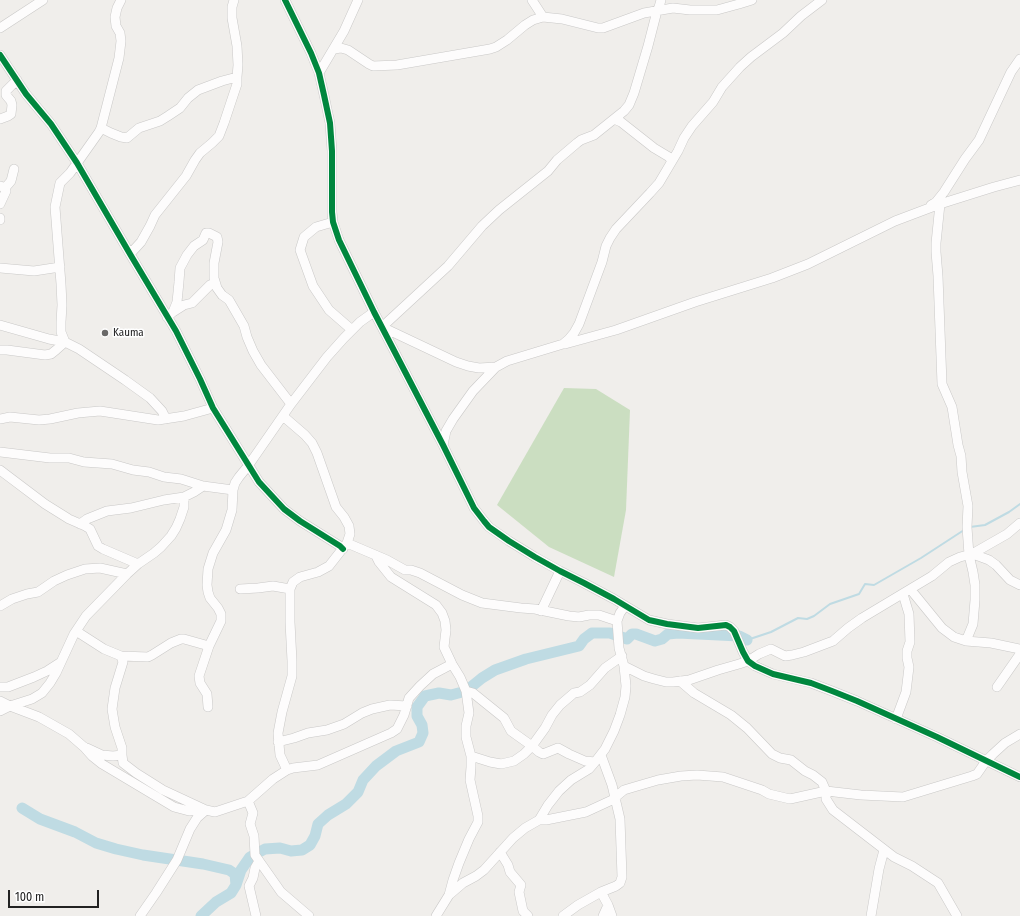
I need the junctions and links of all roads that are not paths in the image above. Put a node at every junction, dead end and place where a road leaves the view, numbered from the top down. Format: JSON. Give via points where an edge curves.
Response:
{"nodes":[{"id":1,"x":43,"y":0,"type":"edge"},
{"id":2,"x":120,"y":0,"type":"edge"},
{"id":3,"x":234,"y":0,"type":"edge"},
{"id":4,"x":285,"y":0,"type":"edge"},
{"id":5,"x":358,"y":0,"type":"edge"},
{"id":6,"x":532,"y":0,"type":"edge"},
{"id":7,"x":661,"y":0,"type":"edge"},
{"id":8,"x":752,"y":0,"type":"edge"},
{"id":9,"x":822,"y":0,"type":"edge"},
{"id":10,"x":657,"y":11,"type":"junction"},
{"id":11,"x":543,"y":17,"type":"junction"},
{"id":12,"x":0,"y":28,"type":"edge"},
{"id":13,"x":334,"y":49,"type":"junction"},
{"id":14,"x":0,"y":55,"type":"edge"},
{"id":15,"x":1020,"y":59,"type":"edge"},
{"id":16,"x":319,"y":73,"type":"junction"},
{"id":17,"x":237,"y":77,"type":"junction"},
{"id":18,"x":17,"y":80,"type":"junction"},
{"id":19,"x":0,"y":119,"type":"edge"},
{"id":20,"x":614,"y":119,"type":"junction"},
{"id":21,"x":101,"y":128,"type":"junction"},
{"id":22,"x":672,"y":161,"type":"junction"},
{"id":23,"x":77,"y":163,"type":"junction"},
{"id":24,"x":14,"y":170,"type":"dead end"},
{"id":25,"x":1020,"y":180,"type":"edge"},
{"id":26,"x":2,"y":187,"type":"edge"},
{"id":27,"x":0,"y":204,"type":"edge"},
{"id":28,"x":940,"y":204,"type":"junction"},
{"id":29,"x":924,"y":210,"type":"junction"},
{"id":30,"x":333,"y":222,"type":"junction"},
{"id":31,"x":130,"y":254,"type":"junction"},
{"id":32,"x":60,"y":267,"type":"junction"},
{"id":33,"x":0,"y":268,"type":"edge"},
{"id":34,"x":215,"y":283,"type":"junction"},
{"id":35,"x":374,"y":312,"type":"junction"},
{"id":36,"x":170,"y":314,"type":"junction"},
{"id":37,"x":0,"y":325,"type":"edge"},
{"id":38,"x":382,"y":327,"type":"junction"},
{"id":39,"x":352,"y":330,"type":"junction"},
{"id":40,"x":65,"y":342,"type":"junction"},
{"id":41,"x":563,"y":344,"type":"junction"},
{"id":42,"x":0,"y":350,"type":"edge"},
{"id":43,"x":496,"y":367,"type":"junction"},
{"id":44,"x":292,"y":404,"type":"junction"},
{"id":45,"x":213,"y":408,"type":"junction"},
{"id":46,"x":283,"y":416,"type":"junction"},
{"id":47,"x":0,"y":419,"type":"edge"},
{"id":48,"x":166,"y":419,"type":"junction"},
{"id":49,"x":443,"y":445,"type":"junction"},
{"id":50,"x":0,"y":452,"type":"edge"},
{"id":51,"x":248,"y":466,"type":"junction"},
{"id":52,"x":0,"y":470,"type":"edge"},
{"id":53,"x":204,"y":486,"type":"junction"},
{"id":54,"x":233,"y":490,"type":"junction"},
{"id":55,"x":184,"y":497,"type":"junction"},
{"id":56,"x":1020,"y":523,"type":"edge"},
{"id":57,"x":80,"y":524,"type":"junction"},
{"id":58,"x":345,"y":546,"type":"junction"},
{"id":59,"x":971,"y":555,"type":"junction"},
{"id":60,"x":376,"y":556,"type":"junction"},
{"id":61,"x":138,"y":564,"type":"junction"},
{"id":62,"x":560,"y":571,"type":"junction"},
{"id":63,"x":127,"y":574,"type":"junction"},
{"id":64,"x":1020,"y":585,"type":"edge"},
{"id":65,"x":240,"y":589,"type":"dead end"},
{"id":66,"x":290,"y":589,"type":"junction"},
{"id":67,"x":907,"y":592,"type":"junction"},
{"id":68,"x":0,"y":606,"type":"edge"},
{"id":69,"x":625,"y":606,"type":"junction"},
{"id":70,"x":541,"y":610,"type":"junction"},
{"id":71,"x":617,"y":621,"type":"junction"},
{"id":72,"x":76,"y":631,"type":"junction"},
{"id":73,"x":966,"y":641,"type":"junction"},
{"id":74,"x":210,"y":646,"type":"junction"},
{"id":75,"x":1020,"y":649,"type":"edge"},
{"id":76,"x":1020,"y":654,"type":"edge"},
{"id":77,"x":121,"y":656,"type":"junction"},
{"id":78,"x":622,"y":656,"type":"junction"},
{"id":79,"x":748,"y":661,"type":"junction"},
{"id":80,"x":61,"y":662,"type":"junction"},
{"id":81,"x":452,"y":664,"type":"junction"},
{"id":82,"x":624,"y":666,"type":"junction"},
{"id":83,"x":680,"y":681,"type":"junction"},
{"id":84,"x":0,"y":687,"type":"edge"},
{"id":85,"x":997,"y":687,"type":"dead end"},
{"id":86,"x":466,"y":691,"type":"junction"},
{"id":87,"x":0,"y":701,"type":"edge"},
{"id":88,"x":10,"y":706,"type":"junction"},
{"id":89,"x":406,"y":706,"type":"junction"},
{"id":90,"x":208,"y":707,"type":"dead end"},
{"id":91,"x":0,"y":711,"type":"edge"},
{"id":92,"x":896,"y":719,"type":"junction"},
{"id":93,"x":1020,"y":734,"type":"edge"},
{"id":94,"x":278,"y":742,"type":"junction"},
{"id":95,"x":532,"y":746,"type":"junction"},
{"id":96,"x":84,"y":747,"type":"junction"},
{"id":97,"x":122,"y":755,"type":"junction"},
{"id":98,"x":471,"y":756,"type":"junction"},
{"id":99,"x":598,"y":758,"type":"junction"},
{"id":100,"x":986,"y":761,"type":"junction"},
{"id":101,"x":287,"y":770,"type":"junction"},
{"id":102,"x":1020,"y":777,"type":"edge"},
{"id":103,"x":826,"y":791,"type":"junction"},
{"id":104,"x":615,"y":797,"type":"junction"},
{"id":105,"x":248,"y":801,"type":"junction"},
{"id":106,"x":206,"y":810,"type":"junction"},
{"id":107,"x":540,"y":820,"type":"junction"},
{"id":108,"x":884,"y":850,"type":"junction"},
{"id":109,"x":500,"y":852,"type":"junction"},
{"id":110,"x":259,"y":861,"type":"junction"},
{"id":111,"x":601,"y":892,"type":"junction"},
{"id":112,"x":449,"y":895,"type":"junction"},
{"id":113,"x":608,"y":905,"type":"junction"},
{"id":114,"x":140,"y":916,"type":"edge"},
{"id":115,"x":256,"y":916,"type":"edge"},
{"id":116,"x":309,"y":916,"type":"edge"},
{"id":117,"x":436,"y":916,"type":"edge"},
{"id":118,"x":528,"y":916,"type":"edge"},
{"id":119,"x":563,"y":916,"type":"edge"},
{"id":120,"x":603,"y":916,"type":"edge"},
{"id":121,"x":612,"y":916,"type":"edge"},
{"id":122,"x":871,"y":916,"type":"edge"},
{"id":123,"x":957,"y":916,"type":"edge"}],
"edges":[{"from":1,"to":12,"type":"street"},
{"from":2,"to":21,"type":"street","via":[[115,17],[120,33],[119,58]]},
{"from":3,"to":17,"type":"street","via":[[232,18],[236,39]]},
{"from":4,"to":16,"type":"street"},
{"from":5,"to":13,"type":"street"},
{"from":6,"to":11,"type":"street"},
{"from":7,"to":10,"type":"street"},
{"from":8,"to":10,"type":"street","via":[[717,10],[673,8]]},
{"from":9,"to":22,"type":"street","via":[[731,76],[692,126]]},
{"from":10,"to":11,"type":"street","via":[[603,28]]},
{"from":10,"to":20,"type":"street","via":[[632,100]]},
{"from":11,"to":13,"type":"street","via":[[525,25],[496,47],[397,66],[373,66],[348,50]]},
{"from":13,"to":16,"type":"street"},
{"from":14,"to":18,"type":"street"},
{"from":15,"to":29,"type":"street","via":[[1011,72],[976,145],[940,197]]},
{"from":16,"to":30,"type":"street","via":[[330,123]]},
{"from":17,"to":21,"type":"street","via":[[198,90],[180,108],[160,121],[139,128],[127,138]]},
{"from":17,"to":31,"type":"street","via":[[237,84],[219,136],[200,153],[186,176],[155,215],[141,242]]},
{"from":18,"to":19,"type":"street","via":[[6,91],[12,105],[11,114]]},
{"from":18,"to":23,"type":"street"},
{"from":20,"to":22,"type":"street"},
{"from":20,"to":38,"type":"street","via":[[594,135],[577,143],[548,171],[499,210],[448,266]]},
{"from":21,"to":23,"type":"street"},
{"from":22,"to":41,"type":"street","via":[[659,183],[610,238],[579,324]]},
{"from":23,"to":31,"type":"street"},
{"from":23,"to":32,"type":"street","via":[[60,183],[55,207]]},
{"from":24,"to":26,"type":"street","via":[[11,181]]},
{"from":25,"to":28,"type":"street"},
{"from":26,"to":27,"type":"street","via":[[6,191]]},
{"from":28,"to":29,"type":"street"},
{"from":28,"to":59,"type":"street","via":[[936,252],[942,384],[952,406],[961,456]]},
{"from":29,"to":41,"type":"street","via":[[772,278],[616,330]]},
{"from":30,"to":35,"type":"street","via":[[339,240]]},
{"from":30,"to":39,"type":"street","via":[[316,227],[304,237],[300,250],[313,286],[329,310]]},
{"from":31,"to":36,"type":"street"},
{"from":32,"to":33,"type":"street","via":[[34,271]]},
{"from":32,"to":40,"type":"street","via":[[61,327]]},
{"from":34,"to":36,"type":"street","via":[[192,303]]},
{"from":34,"to":36,"type":"street","via":[[214,263],[218,242],[217,237],[209,233],[194,246],[180,268],[177,302]]},
{"from":34,"to":44,"type":"street","via":[[222,295],[229,300],[244,326],[261,365]]},
{"from":35,"to":38,"type":"street"},
{"from":35,"to":39,"type":"street"},
{"from":36,"to":45,"type":"street"},
{"from":37,"to":40,"type":"street"},
{"from":38,"to":43,"type":"street","via":[[456,362],[479,368]]},
{"from":38,"to":49,"type":"street"},
{"from":39,"to":44,"type":"street","via":[[327,357]]},
{"from":40,"to":42,"type":"street","via":[[52,354],[44,355]]},
{"from":40,"to":48,"type":"street","via":[[140,391],[162,411]]},
{"from":41,"to":43,"type":"street","via":[[507,361]]},
{"from":43,"to":49,"type":"street","via":[[453,419],[446,431]]},
{"from":44,"to":46,"type":"street"},
{"from":45,"to":48,"type":"street"},
{"from":45,"to":51,"type":"street"},
{"from":46,"to":51,"type":"street"},
{"from":46,"to":58,"type":"street","via":[[312,443],[317,453],[336,507],[349,526],[350,534]]},
{"from":47,"to":48,"type":"street","via":[[10,417],[45,420],[100,411],[149,419]]},
{"from":49,"to":62,"type":"street","via":[[474,508],[489,527]]},
{"from":50,"to":53,"type":"street","via":[[112,464]]},
{"from":51,"to":54,"type":"street"},
{"from":51,"to":58,"type":"street","via":[[284,509],[340,546]]},
{"from":52,"to":57,"type":"street","via":[[45,504]]},
{"from":53,"to":54,"type":"street"},
{"from":53,"to":55,"type":"street"},
{"from":54,"to":74,"type":"street","via":[[232,510],[226,530],[208,569],[208,592],[221,614],[221,621]]},
{"from":55,"to":57,"type":"street","via":[[107,511]]},
{"from":55,"to":61,"type":"street","via":[[184,507],[171,536]]},
{"from":56,"to":59,"type":"street","via":[[1007,534]]},
{"from":57,"to":61,"type":"street","via":[[90,529],[98,546]]},
{"from":58,"to":60,"type":"street"},
{"from":58,"to":66,"type":"street","via":[[329,566],[300,577],[293,582]]},
{"from":59,"to":64,"type":"street","via":[[989,560],[1010,580]]},
{"from":59,"to":67,"type":"street","via":[[960,556],[949,562]]},
{"from":59,"to":73,"type":"street","via":[[975,600],[973,624]]},
{"from":60,"to":70,"type":"street","via":[[404,570],[420,573],[482,603]]},
{"from":60,"to":81,"type":"street","via":[[391,577],[436,605],[442,613],[446,630],[444,647]]},
{"from":61,"to":63,"type":"street"},
{"from":62,"to":69,"type":"street"},
{"from":62,"to":70,"type":"street"},
{"from":63,"to":68,"type":"street","via":[[100,568],[85,569],[54,581],[38,592],[16,597]]},
{"from":63,"to":72,"type":"street","via":[[86,616]]},
{"from":65,"to":66,"type":"street","via":[[273,586]]},
{"from":66,"to":94,"type":"street","via":[[292,676],[282,712]]},
{"from":67,"to":73,"type":"street","via":[[942,628],[954,637]]},
{"from":67,"to":79,"type":"street","via":[[862,618],[833,641],[792,656],[781,655],[770,649]]},
{"from":67,"to":92,"type":"street","via":[[909,667],[906,692]]},
{"from":69,"to":71,"type":"street"},
{"from":69,"to":79,"type":"street","via":[[659,623],[698,628],[726,625],[736,635]]},
{"from":70,"to":71,"type":"street","via":[[579,617],[599,615]]},
{"from":71,"to":78,"type":"street"},
{"from":72,"to":77,"type":"street","via":[[104,649]]},
{"from":72,"to":80,"type":"street"},
{"from":73,"to":75,"type":"street"},
{"from":74,"to":77,"type":"street","via":[[181,639],[171,642],[152,655]]},
{"from":74,"to":90,"type":"street","via":[[199,676],[207,694]]},
{"from":76,"to":85,"type":"street"},
{"from":77,"to":97,"type":"street","via":[[123,662],[112,709]]},
{"from":78,"to":82,"type":"street"},
{"from":78,"to":95,"type":"street","via":[[605,668],[590,685],[574,693],[560,705]]},
{"from":79,"to":83,"type":"street"},
{"from":79,"to":92,"type":"street","via":[[763,670],[832,691]]},
{"from":80,"to":84,"type":"street","via":[[34,677],[8,687]]},
{"from":80,"to":88,"type":"street","via":[[42,693]]},
{"from":81,"to":86,"type":"street"},
{"from":81,"to":89,"type":"street","via":[[426,680]]},
{"from":82,"to":83,"type":"street","via":[[654,679],[666,682]]},
{"from":82,"to":99,"type":"street","via":[[625,697],[614,731]]},
{"from":83,"to":103,"type":"street","via":[[694,693],[731,715],[772,754],[791,760],[813,775],[822,782]]},
{"from":86,"to":95,"type":"street","via":[[474,693],[504,718],[511,731]]},
{"from":86,"to":98,"type":"street","via":[[469,713],[466,737]]},
{"from":87,"to":88,"type":"street"},
{"from":88,"to":91,"type":"street"},
{"from":88,"to":96,"type":"street","via":[[39,717],[69,734]]},
{"from":89,"to":94,"type":"street","via":[[390,705],[372,709],[362,712],[344,724]]},
{"from":89,"to":101,"type":"street","via":[[397,729],[318,765]]},
{"from":92,"to":100,"type":"street"},
{"from":93,"to":100,"type":"street","via":[[1005,743]]},
{"from":94,"to":101,"type":"street","via":[[280,755]]},
{"from":95,"to":98,"type":"street","via":[[514,761],[501,764]]},
{"from":95,"to":99,"type":"street","via":[[543,754],[558,748],[585,761]]},
{"from":96,"to":97,"type":"street","via":[[102,755]]},
{"from":96,"to":106,"type":"street","via":[[102,764],[174,807],[190,811]]},
{"from":97,"to":106,"type":"street","via":[[123,763],[136,773],[163,790]]},
{"from":98,"to":112,"type":"street","via":[[470,780],[478,822],[459,863]]},
{"from":99,"to":104,"type":"street","via":[[612,785]]},
{"from":99,"to":107,"type":"street","via":[[589,769],[559,791]]},
{"from":100,"to":102,"type":"street"},
{"from":100,"to":103,"type":"street","via":[[977,774],[903,797]]},
{"from":101,"to":105,"type":"street"},
{"from":103,"to":104,"type":"street","via":[[790,799],[723,777],[698,775],[658,780],[624,790]]},
{"from":103,"to":108,"type":"street","via":[[826,799],[833,810]]},
{"from":104,"to":107,"type":"street","via":[[586,812]]},
{"from":104,"to":111,"type":"street","via":[[620,819],[622,878],[616,886]]},
{"from":105,"to":106,"type":"street","via":[[215,812]]},
{"from":105,"to":110,"type":"street","via":[[253,813],[250,824],[254,836],[254,855]]},
{"from":106,"to":114,"type":"street","via":[[190,829],[177,860]]},
{"from":107,"to":109,"type":"street","via":[[513,838]]},
{"from":108,"to":122,"type":"street"},
{"from":108,"to":123,"type":"street","via":[[938,883]]},
{"from":109,"to":112,"type":"street","via":[[484,870]]},
{"from":109,"to":118,"type":"street","via":[[510,872],[521,885],[519,892],[523,911]]},
{"from":110,"to":115,"type":"street","via":[[249,886]]},
{"from":110,"to":116,"type":"street","via":[[281,892]]},
{"from":111,"to":113,"type":"street"},
{"from":111,"to":119,"type":"street"},
{"from":112,"to":117,"type":"street"},
{"from":113,"to":120,"type":"street"},
{"from":113,"to":121,"type":"street"}]}
